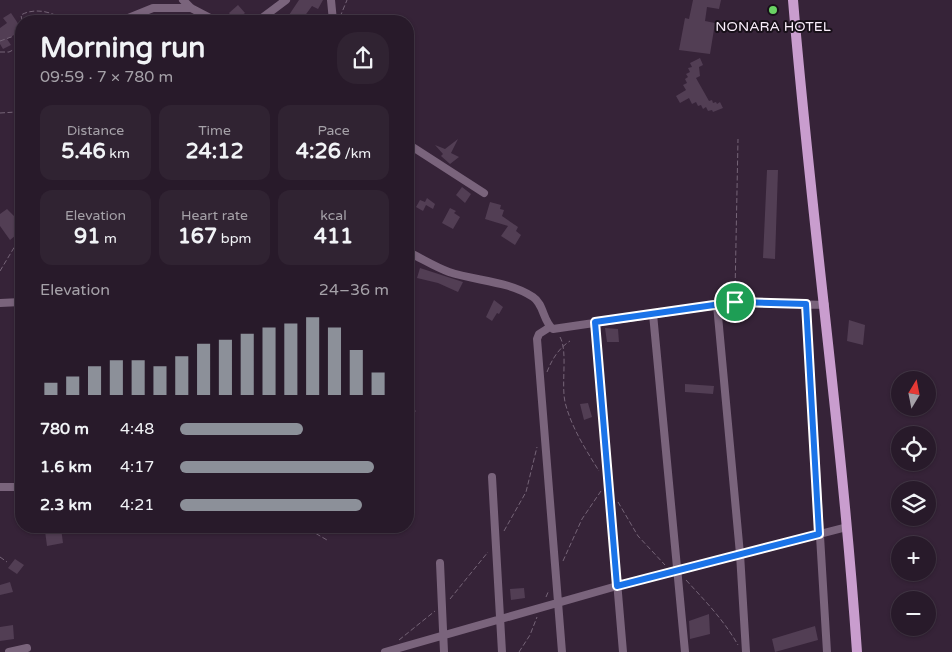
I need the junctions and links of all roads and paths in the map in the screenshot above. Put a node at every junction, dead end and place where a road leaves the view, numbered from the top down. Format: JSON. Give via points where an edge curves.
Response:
{"nodes":[{"id":1,"x":183,"y":0,"type":"edge"},
{"id":2,"x":286,"y":0,"type":"edge"},
{"id":3,"x":332,"y":0,"type":"edge"},
{"id":4,"x":347,"y":0,"type":"edge"},
{"id":5,"x":793,"y":0,"type":"edge"},
{"id":6,"x":191,"y":8,"type":"junction"},
{"id":7,"x":21,"y":15,"type":"edge"},
{"id":8,"x":55,"y":15,"type":"edge"},
{"id":9,"x":136,"y":15,"type":"edge"},
{"id":10,"x":204,"y":15,"type":"edge"},
{"id":11,"x":266,"y":15,"type":"edge"},
{"id":12,"x":334,"y":15,"type":"edge"},
{"id":13,"x":341,"y":15,"type":"edge"},
{"id":14,"x":15,"y":36,"type":"edge"},
{"id":15,"x":0,"y":41,"type":"edge"},
{"id":16,"x":15,"y":49,"type":"edge"},
{"id":17,"x":0,"y":52,"type":"edge"},
{"id":18,"x":15,"y":112,"type":"edge"},
{"id":19,"x":0,"y":113,"type":"edge"},
{"id":20,"x":738,"y":139,"type":"dead end"},
{"id":21,"x":414,"y":148,"type":"edge"},
{"id":22,"x":484,"y":193,"type":"dead end"},
{"id":23,"x":15,"y":246,"type":"edge"},
{"id":24,"x":414,"y":255,"type":"edge"},
{"id":25,"x":0,"y":271,"type":"edge"},
{"id":26,"x":735,"y":302,"type":"junction"},
{"id":27,"x":15,"y":303,"type":"edge"},
{"id":28,"x":0,"y":304,"type":"edge"},
{"id":29,"x":806,"y":304,"type":"junction"},
{"id":30,"x":717,"y":305,"type":"junction"},
{"id":31,"x":825,"y":305,"type":"junction"},
{"id":32,"x":653,"y":314,"type":"junction"},
{"id":33,"x":595,"y":322,"type":"junction"},
{"id":34,"x":550,"y":327,"type":"junction"},
{"id":35,"x":492,"y":477,"type":"dead end"},
{"id":36,"x":0,"y":487,"type":"edge"},
{"id":37,"x":15,"y":487,"type":"edge"},
{"id":38,"x":847,"y":527,"type":"junction"},
{"id":39,"x":315,"y":533,"type":"edge"},
{"id":40,"x":819,"y":534,"type":"junction"},
{"id":41,"x":327,"y":540,"type":"dead end"},
{"id":42,"x":740,"y":554,"type":"junction"},
{"id":43,"x":0,"y":557,"type":"edge"},
{"id":44,"x":7,"y":562,"type":"dead end"},
{"id":45,"x":440,"y":563,"type":"dead end"},
{"id":46,"x":677,"y":570,"type":"junction"},
{"id":47,"x":617,"y":586,"type":"junction"},
{"id":48,"x":559,"y":602,"type":"junction"},
{"id":49,"x":499,"y":619,"type":"junction"},
{"id":50,"x":444,"y":634,"type":"junction"},
{"id":51,"x":27,"y":648,"type":"dead end"},
{"id":52,"x":9,"y":652,"type":"edge"},
{"id":53,"x":385,"y":652,"type":"edge"},
{"id":54,"x":444,"y":652,"type":"edge"},
{"id":55,"x":502,"y":652,"type":"edge"},
{"id":56,"x":562,"y":652,"type":"edge"},
{"id":57,"x":623,"y":652,"type":"edge"},
{"id":58,"x":685,"y":652,"type":"edge"},
{"id":59,"x":741,"y":652,"type":"edge"},
{"id":60,"x":746,"y":652,"type":"edge"},
{"id":61,"x":827,"y":652,"type":"edge"},
{"id":62,"x":856,"y":652,"type":"edge"}],
"edges":[{"from":1,"to":6,"type":"street"},
{"from":2,"to":11,"type":"street"},
{"from":3,"to":12,"type":"street"},
{"from":4,"to":13,"type":"path"},
{"from":5,"to":31,"type":"main road"},
{"from":6,"to":9,"type":"street","via":[[153,8]]},
{"from":6,"to":10,"type":"street"},
{"from":7,"to":8,"type":"path","via":[[27,12]]},
{"from":14,"to":15,"type":"path"},
{"from":16,"to":17,"type":"path"},
{"from":18,"to":19,"type":"path"},
{"from":20,"to":26,"type":"path"},
{"from":21,"to":22,"type":"street"},
{"from":23,"to":25,"type":"path"},
{"from":24,"to":34,"type":"street","via":[[447,272],[502,285],[535,298]]},
{"from":26,"to":29,"type":"street"},
{"from":26,"to":30,"type":"street"},
{"from":27,"to":28,"type":"street"},
{"from":29,"to":31,"type":"street"},
{"from":29,"to":40,"type":"street"},
{"from":30,"to":32,"type":"street"},
{"from":30,"to":42,"type":"street"},
{"from":31,"to":38,"type":"main road"},
{"from":32,"to":33,"type":"street"},
{"from":32,"to":46,"type":"street"},
{"from":33,"to":34,"type":"street"},
{"from":33,"to":47,"type":"street"},
{"from":34,"to":48,"type":"street","via":[[537,339]]},
{"from":35,"to":49,"type":"street"},
{"from":36,"to":37,"type":"street"},
{"from":38,"to":40,"type":"street"},
{"from":38,"to":62,"type":"main road"},
{"from":39,"to":41,"type":"path"},
{"from":40,"to":42,"type":"street"},
{"from":40,"to":61,"type":"street"},
{"from":42,"to":46,"type":"street"},
{"from":42,"to":60,"type":"street"},
{"from":43,"to":44,"type":"path"},
{"from":45,"to":50,"type":"street"},
{"from":46,"to":47,"type":"street"},
{"from":46,"to":58,"type":"street"},
{"from":46,"to":59,"type":"path","via":[[707,600]]},
{"from":47,"to":48,"type":"street"},
{"from":47,"to":57,"type":"street"},
{"from":48,"to":49,"type":"street"},
{"from":48,"to":56,"type":"street"},
{"from":49,"to":50,"type":"street"},
{"from":49,"to":55,"type":"street"},
{"from":50,"to":53,"type":"street"},
{"from":50,"to":54,"type":"street"},
{"from":51,"to":52,"type":"street"}]}
